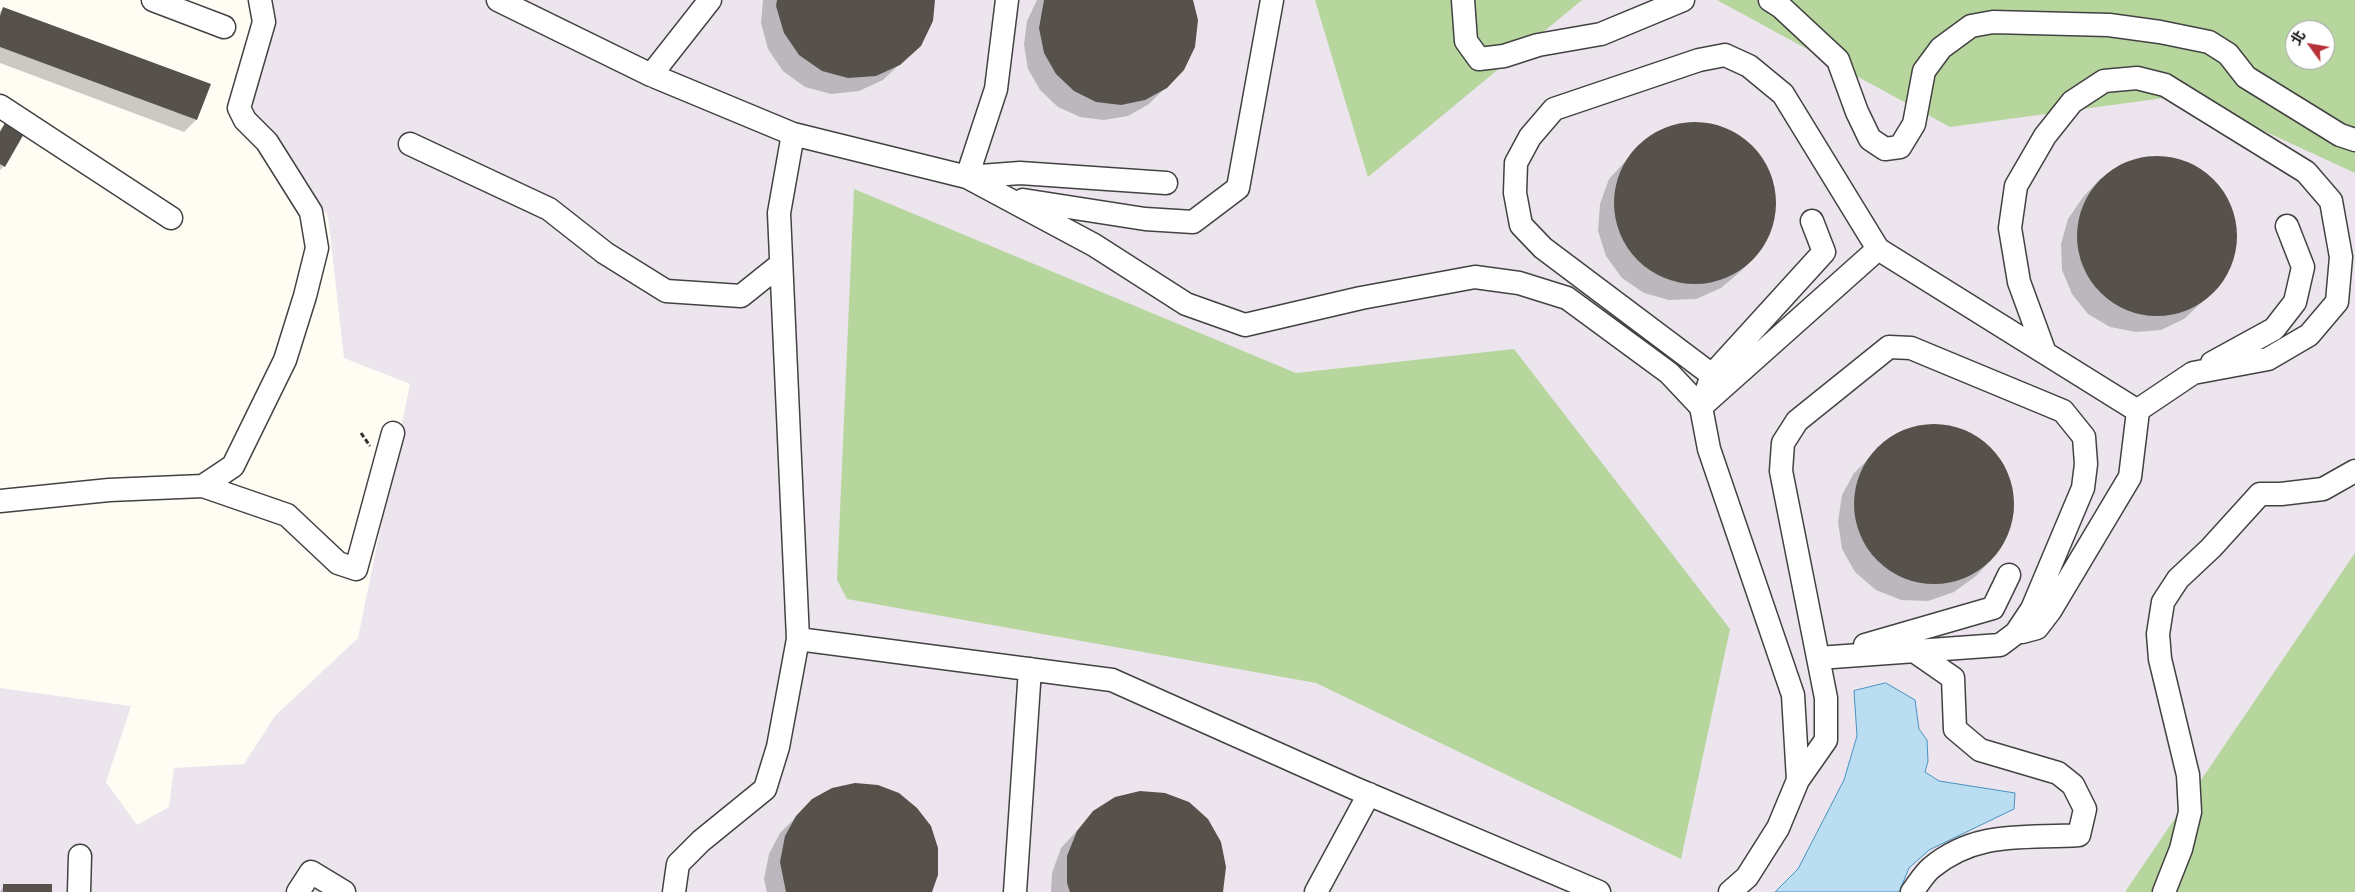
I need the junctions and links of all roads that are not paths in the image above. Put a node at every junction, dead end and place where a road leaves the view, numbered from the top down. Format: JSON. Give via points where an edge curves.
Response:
{"nodes":[{"id":1,"x":153,"y":0,"type":"edge"},
{"id":2,"x":260,"y":0,"type":"edge"},
{"id":3,"x":498,"y":0,"type":"edge"},
{"id":4,"x":697,"y":0,"type":"edge"},
{"id":5,"x":710,"y":0,"type":"edge"},
{"id":6,"x":1007,"y":0,"type":"edge"},
{"id":7,"x":1272,"y":0,"type":"edge"},
{"id":8,"x":1463,"y":0,"type":"edge"},
{"id":9,"x":1683,"y":0,"type":"edge"},
{"id":10,"x":1770,"y":0,"type":"edge"},
{"id":11,"x":224,"y":27,"type":"dead end"},
{"id":12,"x":651,"y":75,"type":"junction"},
{"id":13,"x":0,"y":106,"type":"edge"},
{"id":14,"x":793,"y":134,"type":"junction"},
{"id":15,"x":2355,"y":140,"type":"edge"},
{"id":16,"x":410,"y":144,"type":"dead end"},
{"id":17,"x":967,"y":177,"type":"junction"},
{"id":18,"x":1166,"y":183,"type":"dead end"},
{"id":19,"x":1004,"y":197,"type":"junction"},
{"id":20,"x":171,"y":218,"type":"dead end"},
{"id":21,"x":1812,"y":221,"type":"dead end"},
{"id":22,"x":2287,"y":226,"type":"dead end"},
{"id":23,"x":1878,"y":249,"type":"junction"},
{"id":24,"x":781,"y":264,"type":"junction"},
{"id":25,"x":2045,"y":353,"type":"junction"},
{"id":26,"x":2194,"y":373,"type":"junction"},
{"id":27,"x":1712,"y":375,"type":"junction"},
{"id":28,"x":1701,"y":407,"type":"junction"},
{"id":29,"x":2138,"y":410,"type":"junction"},
{"id":30,"x":393,"y":433,"type":"dead end"},
{"id":31,"x":2355,"y":471,"type":"edge"},
{"id":32,"x":204,"y":486,"type":"junction"},
{"id":33,"x":0,"y":501,"type":"edge"},
{"id":34,"x":2009,"y":575,"type":"dead end"},
{"id":35,"x":2016,"y":633,"type":"junction"},
{"id":36,"x":798,"y":639,"type":"junction"},
{"id":37,"x":1914,"y":651,"type":"junction"},
{"id":38,"x":1030,"y":669,"type":"junction"},
{"id":39,"x":1798,"y":780,"type":"junction"},
{"id":40,"x":1369,"y":794,"type":"junction"},
{"id":41,"x":80,"y":856,"type":"dead end"},
{"id":42,"x":79,"y":892,"type":"edge"},
{"id":43,"x":298,"y":892,"type":"edge"},
{"id":44,"x":344,"y":892,"type":"edge"},
{"id":45,"x":674,"y":892,"type":"edge"},
{"id":46,"x":1015,"y":892,"type":"edge"},
{"id":47,"x":1316,"y":892,"type":"edge"},
{"id":48,"x":1599,"y":892,"type":"edge"},
{"id":49,"x":1730,"y":892,"type":"edge"},
{"id":50,"x":1912,"y":892,"type":"edge"},
{"id":51,"x":2164,"y":892,"type":"edge"}],
"edges":[{"from":1,"to":11,"type":"lane"},
{"from":2,"to":32,"type":"lane","via":[[264,22],[239,108],[245,120],[267,142],[312,212],[317,248],[285,360],[233,466]]},
{"from":3,"to":12,"type":"lane"},
{"from":4,"to":12,"type":"lane"},
{"from":5,"to":12,"type":"lane"},
{"from":6,"to":17,"type":"lane","via":[[996,89]]},
{"from":7,"to":19,"type":"lane","via":[[1238,188],[1193,222],[1145,219]]},
{"from":8,"to":9,"type":"lane","via":[[1466,41],[1479,59],[1601,34]]},
{"from":10,"to":15,"type":"lane","via":[[1838,60],[1870,139],[1885,149],[1900,147],[1914,124],[1924,72],[1941,48],[1971,26],[1993,22],[2109,25],[2209,42],[2228,54],[2246,77],[2340,135]]},
{"from":12,"to":14,"type":"lane"},
{"from":13,"to":20,"type":"lane"},
{"from":14,"to":17,"type":"lane"},
{"from":14,"to":24,"type":"lane","via":[[780,213]]},
{"from":16,"to":24,"type":"lane","via":[[549,209],[605,252],[666,291],[741,296]]},
{"from":17,"to":18,"type":"lane","via":[[1020,173]]},
{"from":17,"to":19,"type":"lane"},
{"from":19,"to":28,"type":"lane","via":[[1094,245],[1186,304],[1245,325],[1361,298],[1475,277],[1518,283],[1567,298],[1669,373]]},
{"from":21,"to":27,"type":"lane","via":[[1824,252]]},
{"from":22,"to":26,"type":"lane","via":[[2303,267],[2295,302],[2274,329]]},
{"from":23,"to":25,"type":"lane"},
{"from":23,"to":27,"type":"lane","via":[[1783,94],[1749,66],[1725,55],[1699,60],[1554,109],[1530,137],[1516,163],[1515,193],[1521,225],[1543,248]]},
{"from":23,"to":28,"type":"lane"},
{"from":24,"to":36,"type":"lane"},
{"from":25,"to":26,"type":"lane","via":[[2019,282],[2010,228],[2016,186],[2045,136],[2072,102],[2104,81],[2137,78],[2166,85],[2306,172],[2330,201],[2341,256],[2337,302],[2309,335],[2268,359]]},
{"from":25,"to":29,"type":"lane"},
{"from":26,"to":29,"type":"lane"},
{"from":27,"to":28,"type":"lane"},
{"from":28,"to":39,"type":"lane","via":[[1709,449],[1793,695]]},
{"from":29,"to":35,"type":"lane","via":[[2130,477],[2050,611],[2037,628]]},
{"from":30,"to":32,"type":"lane","via":[[356,568],[338,562],[287,514]]},
{"from":31,"to":51,"type":"lane","via":[[2323,489],[2260,494],[2212,548],[2178,579],[2163,602],[2158,634],[2160,660],[2188,775],[2190,812],[2181,849]]},
{"from":32,"to":33,"type":"lane","via":[[109,490]]},
{"from":34,"to":37,"type":"lane","via":[[1993,608],[1818,658]]},
{"from":35,"to":37,"type":"lane","via":[[2000,645]]},
{"from":35,"to":39,"type":"lane","via":[[2032,608],[2083,488],[2086,464],[2084,437],[2063,411],[1911,348],[1889,347],[1797,421],[1783,443],[1780,472],[1826,698],[1826,740]]},
{"from":36,"to":38,"type":"lane"},
{"from":36,"to":45,"type":"lane","via":[[778,746],[765,789],[678,864]]},
{"from":37,"to":50,"type":"lane","via":[[1953,678],[1955,729],[1980,750],[2058,773],[2073,785],[2085,809],[2079,835],[2005,837],[1965,846],[1930,869]]},
{"from":38,"to":40,"type":"lane","via":[[1112,680]]},
{"from":38,"to":46,"type":"lane"},
{"from":39,"to":49,"type":"lane","via":[[1778,828],[1747,877]]},
{"from":40,"to":47,"type":"lane"},
{"from":40,"to":48,"type":"lane"},
{"from":41,"to":42,"type":"lane"},
{"from":43,"to":44,"type":"lane","via":[[310,872]]}]}
